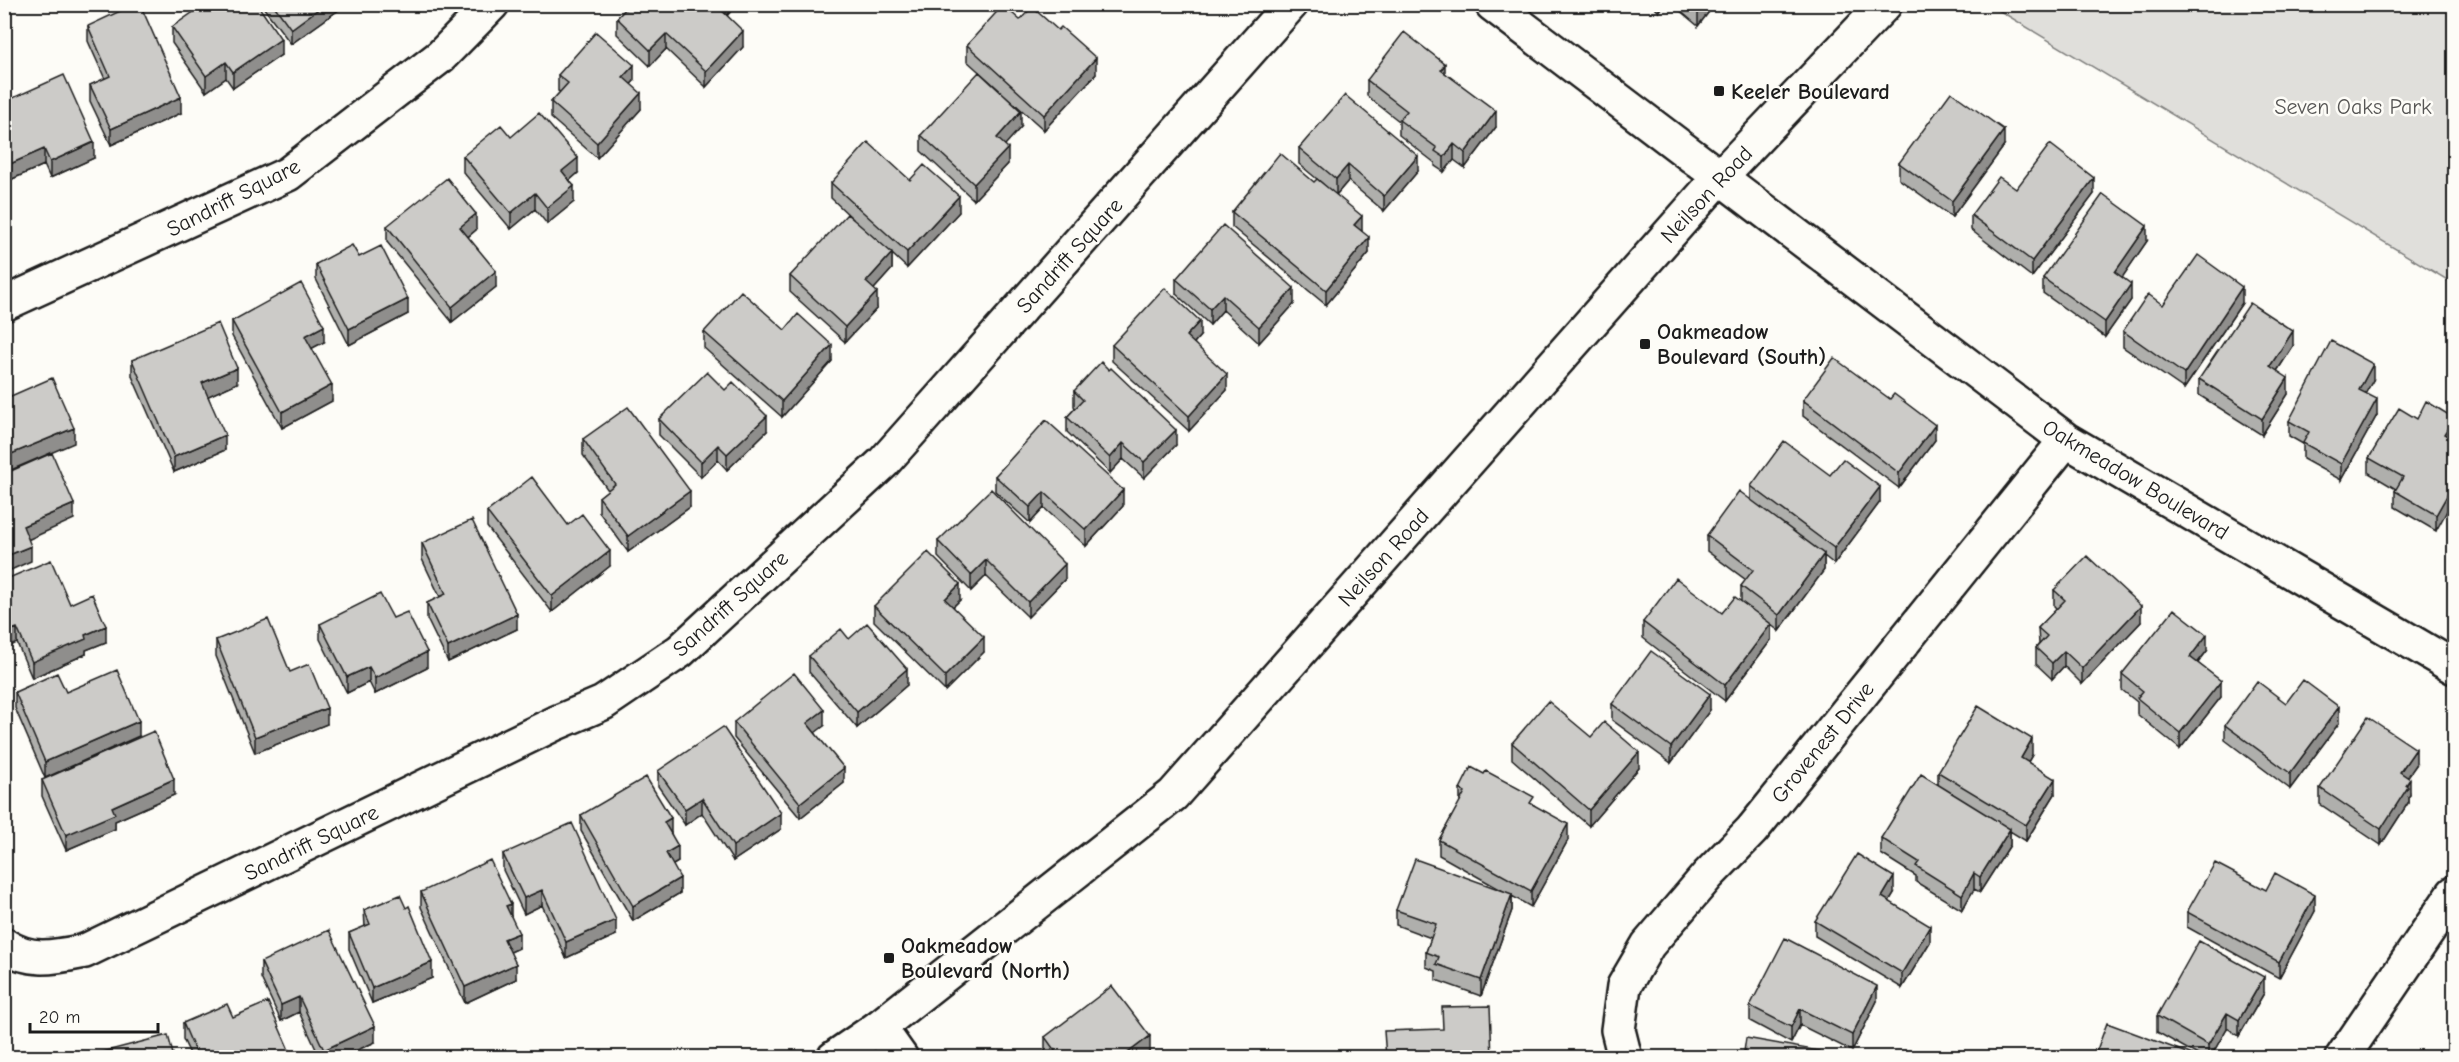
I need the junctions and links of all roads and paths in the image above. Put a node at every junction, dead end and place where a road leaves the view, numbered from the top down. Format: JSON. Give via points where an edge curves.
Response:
{"nodes":[{"id":1,"x":492,"y":4,"type":"edge"},
{"id":2,"x":1291,"y":4,"type":"edge"},
{"id":3,"x":1492,"y":4,"type":"edge"},
{"id":4,"x":1885,"y":4,"type":"edge"},
{"id":5,"x":1718,"y":179,"type":"junction"},
{"id":6,"x":4,"y":304,"type":"edge"},
{"id":7,"x":2066,"y":440,"type":"junction"},
{"id":8,"x":2454,"y":667,"type":"edge"},
{"id":9,"x":2454,"y":893,"type":"edge"},
{"id":10,"x":4,"y":945,"type":"edge"},
{"id":11,"x":879,"y":1027,"type":"junction"},
{"id":12,"x":834,"y":1058,"type":"edge"},
{"id":13,"x":901,"y":1058,"type":"edge"},
{"id":14,"x":1624,"y":1058,"type":"edge"},
{"id":15,"x":2342,"y":1058,"type":"edge"}],
"edges":[{"from":1,"to":6,"type":"street","name":"Sandrift Square","via":[[441,56],[288,174]]},
{"from":2,"to":10,"type":"street","name":"Sandrift Square","via":[[883,464],[680,651],[603,703],[85,951],[45,959],[26,956]]},
{"from":3,"to":5,"type":"street"},
{"from":4,"to":5,"type":"street","name":"Neilson Road"},
{"from":5,"to":7,"type":"street","name":"Oakmeadow Boulevard"},
{"from":5,"to":11,"type":"street","name":"Neilson Road","via":[[1173,795]]},
{"from":7,"to":8,"type":"street","name":"Oakmeadow Boulevard"},
{"from":7,"to":14,"type":"street","name":"Grovenest Drive","via":[[1752,830],[1648,945],[1624,986],[1617,1030]]},
{"from":9,"to":15,"type":"street"},
{"from":11,"to":12,"type":"street","name":"Neilson Road"},
{"from":11,"to":13,"type":"street"}]}
